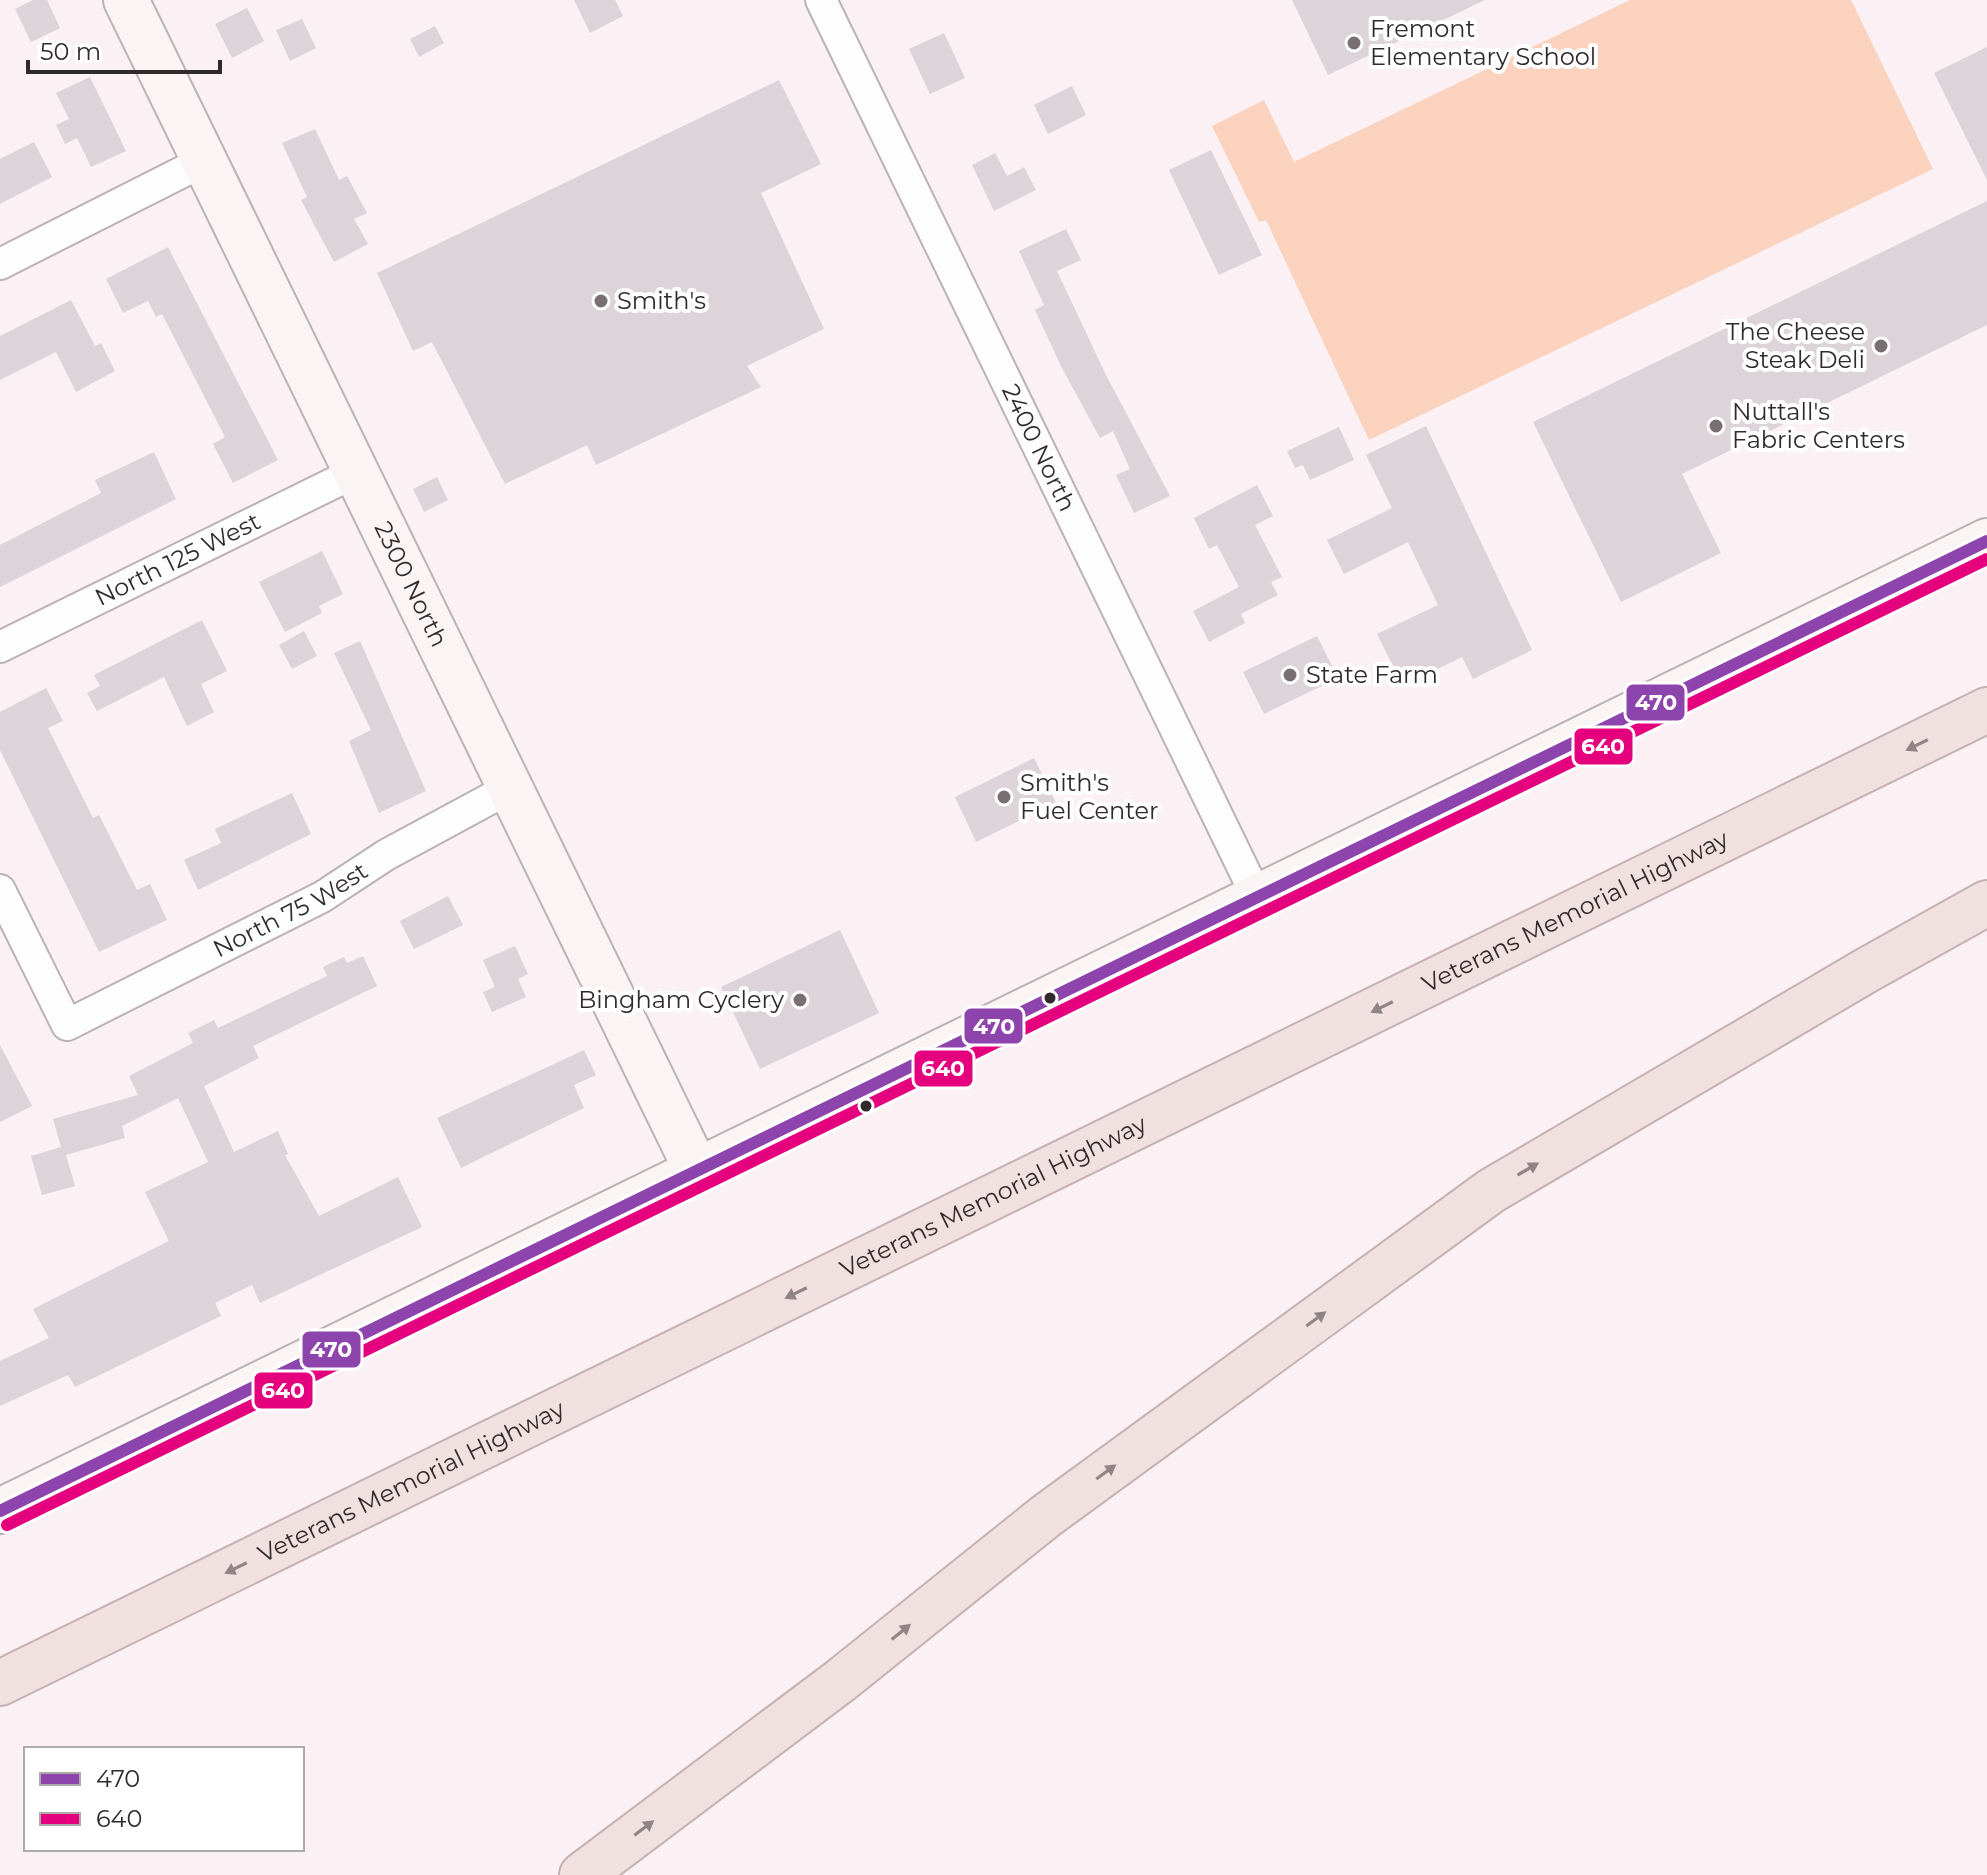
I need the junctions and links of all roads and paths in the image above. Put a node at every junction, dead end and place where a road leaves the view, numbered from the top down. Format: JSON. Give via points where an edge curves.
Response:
{"nodes":[{"id":1,"x":126,"y":0,"type":"edge"},
{"id":2,"x":821,"y":0,"type":"edge"},
{"id":3,"x":204,"y":161,"type":"junction"},
{"id":4,"x":0,"y":264,"type":"edge"},
{"id":5,"x":356,"y":472,"type":"junction"},
{"id":6,"x":1987,"y":541,"type":"edge"},
{"id":7,"x":0,"y":647,"type":"edge"},
{"id":8,"x":1987,"y":710,"type":"edge"},
{"id":9,"x":510,"y":788,"type":"junction"},
{"id":10,"x":0,"y":890,"type":"edge"},
{"id":11,"x":1256,"y":895,"type":"junction"},
{"id":12,"x":1987,"y":903,"type":"edge"},
{"id":13,"x":696,"y":1169,"type":"junction"},
{"id":14,"x":0,"y":1511,"type":"edge"},
{"id":15,"x":0,"y":1683,"type":"edge"},
{"id":16,"x":582,"y":1875,"type":"edge"}],
"edges":[{"from":1,"to":3,"type":"main road","name":"2300 North"},
{"from":2,"to":11,"type":"street","name":"2400 North"},
{"from":3,"to":4,"type":"street"},
{"from":3,"to":5,"type":"main road","name":"2300 North"},
{"from":5,"to":7,"type":"street","name":"North 125 West"},
{"from":5,"to":9,"type":"main road","name":"2300 North"},
{"from":6,"to":11,"type":"main road"},
{"from":8,"to":15,"type":"highway","name":"Veterans Memorial Highway","one_way":true},
{"from":9,"to":10,"type":"street","name":"North 75 West","via":[[386,855],[322,897],[67,1025]]},
{"from":9,"to":13,"type":"main road","name":"2300 North"},
{"from":11,"to":13,"type":"main road"},
{"from":16,"to":12,"type":"highway","one_way":true,"via":[[840,1681],[1046,1516],[1491,1191]]},
{"from":13,"to":14,"type":"main road"}]}
